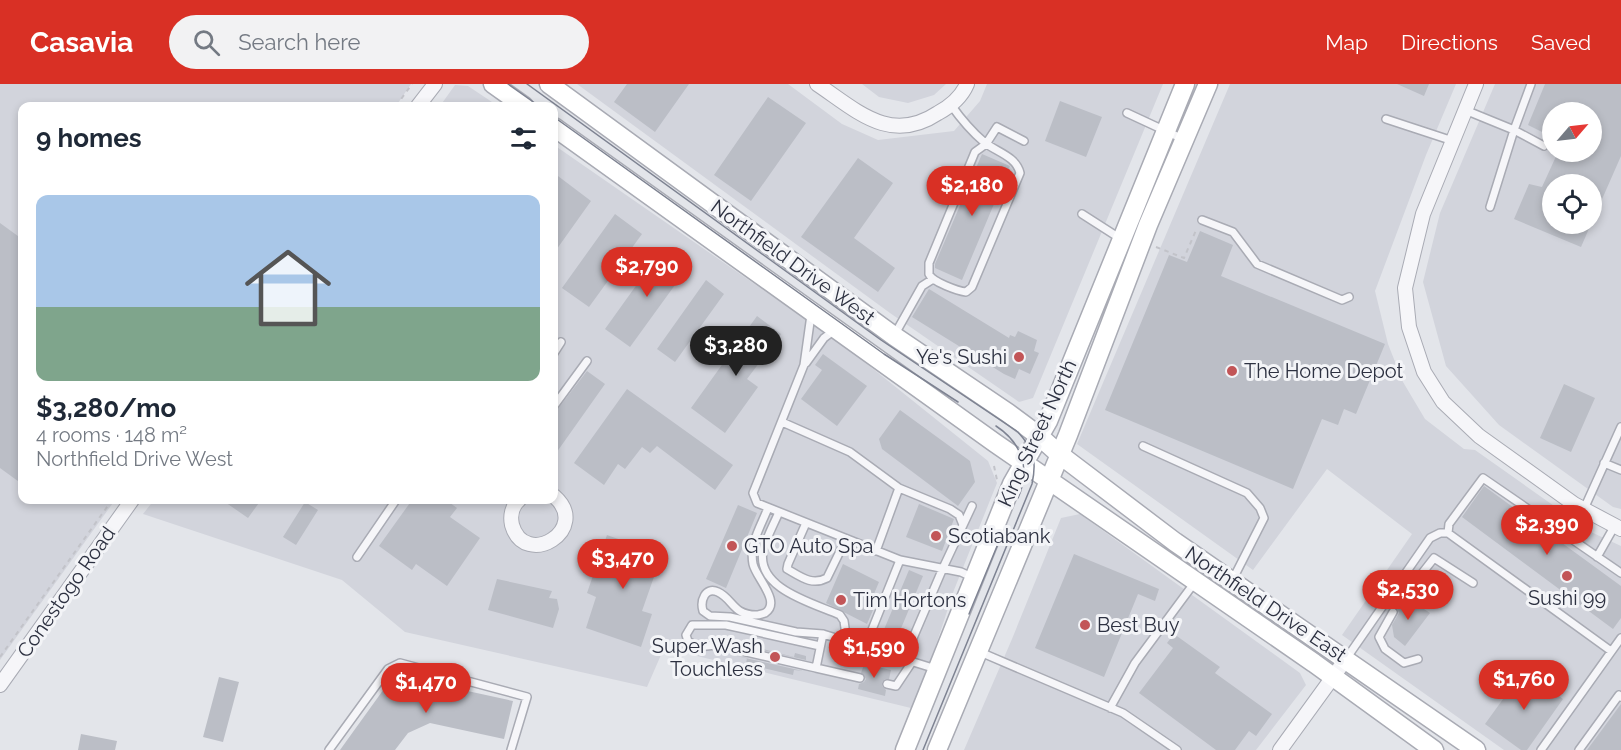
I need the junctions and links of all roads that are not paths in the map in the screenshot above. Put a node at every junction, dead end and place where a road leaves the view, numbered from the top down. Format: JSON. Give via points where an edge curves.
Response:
{"nodes":[{"id":1,"x":435,"y":84,"type":"edge"},
{"id":2,"x":493,"y":84,"type":"edge"},
{"id":3,"x":549,"y":84,"type":"edge"},
{"id":4,"x":817,"y":84,"type":"edge"},
{"id":5,"x":967,"y":84,"type":"edge"},
{"id":6,"x":1185,"y":84,"type":"edge"},
{"id":7,"x":1208,"y":84,"type":"edge"},
{"id":8,"x":1476,"y":84,"type":"edge"},
{"id":9,"x":1532,"y":84,"type":"edge"},
{"id":10,"x":421,"y":102,"type":"edge"},
{"id":11,"x":518,"y":102,"type":"edge"},
{"id":12,"x":951,"y":105,"type":"junction"},
{"id":13,"x":1465,"y":110,"type":"junction"},
{"id":14,"x":1127,"y":113,"type":"dead end"},
{"id":15,"x":1386,"y":119,"type":"dead end"},
{"id":16,"x":558,"y":130,"type":"edge"},
{"id":17,"x":1166,"y":130,"type":"junction"},
{"id":18,"x":1514,"y":130,"type":"junction"},
{"id":19,"x":1183,"y":139,"type":"junction"},
{"id":20,"x":1024,"y":141,"type":"dead end"},
{"id":21,"x":1453,"y":141,"type":"junction"},
{"id":22,"x":986,"y":144,"type":"junction"},
{"id":23,"x":1542,"y":145,"type":"edge"},
{"id":24,"x":1490,"y":207,"type":"dead end"},
{"id":25,"x":1082,"y":214,"type":"dead end"},
{"id":26,"x":1202,"y":220,"type":"road end"},
{"id":27,"x":1121,"y":239,"type":"junction"},
{"id":28,"x":933,"y":279,"type":"junction"},
{"id":29,"x":1349,"y":297,"type":"dead end"},
{"id":30,"x":812,"y":311,"type":"junction"},
{"id":31,"x":837,"y":329,"type":"junction"},
{"id":32,"x":894,"y":336,"type":"junction"},
{"id":33,"x":561,"y":342,"type":"dead end"},
{"id":34,"x":558,"y":347,"type":"edge"},
{"id":35,"x":587,"y":361,"type":"dead end"},
{"id":36,"x":804,"y":365,"type":"junction"},
{"id":37,"x":558,"y":401,"type":"edge"},
{"id":38,"x":782,"y":422,"type":"junction"},
{"id":39,"x":1621,"y":427,"type":"edge"},
{"id":40,"x":1039,"y":436,"type":"junction"},
{"id":41,"x":1143,"y":446,"type":"dead end"},
{"id":42,"x":1059,"y":454,"type":"junction"},
{"id":43,"x":1024,"y":462,"type":"junction"},
{"id":44,"x":1604,"y":463,"type":"junction"},
{"id":45,"x":1621,"y":470,"type":"edge"},
{"id":46,"x":1048,"y":480,"type":"junction"},
{"id":47,"x":900,"y":488,"type":"junction"},
{"id":48,"x":558,"y":500,"type":"edge"},
{"id":49,"x":129,"y":504,"type":"edge"},
{"id":50,"x":393,"y":504,"type":"edge"},
{"id":51,"x":514,"y":504,"type":"edge"},
{"id":52,"x":972,"y":506,"type":"dead end"},
{"id":53,"x":768,"y":507,"type":"junction"},
{"id":54,"x":1584,"y":510,"type":"junction"},
{"id":55,"x":779,"y":512,"type":"junction"},
{"id":56,"x":806,"y":523,"type":"junction"},
{"id":57,"x":963,"y":525,"type":"junction"},
{"id":58,"x":1618,"y":528,"type":"edge"},
{"id":59,"x":1448,"y":532,"type":"junction"},
{"id":60,"x":846,"y":539,"type":"junction"},
{"id":61,"x":876,"y":550,"type":"junction"},
{"id":62,"x":357,"y":557,"type":"dead end"},
{"id":63,"x":1597,"y":557,"type":"junction"},
{"id":64,"x":900,"y":560,"type":"junction"},
{"id":65,"x":943,"y":568,"type":"junction"},
{"id":66,"x":1621,"y":573,"type":"edge"},
{"id":67,"x":974,"y":578,"type":"junction"},
{"id":68,"x":1232,"y":581,"type":"junction"},
{"id":69,"x":1196,"y":582,"type":"junction"},
{"id":70,"x":1473,"y":583,"type":"dead end"},
{"id":71,"x":1402,"y":599,"type":"dead end"},
{"id":72,"x":1393,"y":612,"type":"dead end"},
{"id":73,"x":823,"y":634,"type":"junction"},
{"id":74,"x":1621,"y":638,"type":"edge"},
{"id":75,"x":847,"y":642,"type":"junction"},
{"id":76,"x":820,"y":646,"type":"junction"},
{"id":77,"x":865,"y":647,"type":"junction"},
{"id":78,"x":978,"y":651,"type":"junction"},
{"id":79,"x":1611,"y":651,"type":"junction"},
{"id":80,"x":1347,"y":659,"type":"junction"},
{"id":81,"x":1418,"y":659,"type":"dead end"},
{"id":82,"x":908,"y":661,"type":"junction"},
{"id":83,"x":816,"y":668,"type":"junction"},
{"id":84,"x":938,"y":670,"type":"junction"},
{"id":85,"x":1334,"y":677,"type":"junction"},
{"id":86,"x":860,"y":678,"type":"dead end"},
{"id":87,"x":887,"y":684,"type":"dead end"},
{"id":88,"x":0,"y":685,"type":"edge"},
{"id":89,"x":1621,"y":697,"type":"edge"},
{"id":90,"x":1110,"y":708,"type":"junction"},
{"id":91,"x":329,"y":750,"type":"edge"},
{"id":92,"x":511,"y":750,"type":"edge"},
{"id":93,"x":905,"y":750,"type":"edge"},
{"id":94,"x":937,"y":750,"type":"edge"},
{"id":95,"x":1177,"y":750,"type":"edge"},
{"id":96,"x":1280,"y":750,"type":"edge"},
{"id":97,"x":1434,"y":750,"type":"edge"},
{"id":98,"x":1476,"y":750,"type":"edge"},
{"id":99,"x":1540,"y":750,"type":"edge"},
{"id":100,"x":1579,"y":750,"type":"edge"}],
"edges":[{"from":1,"to":10,"type":"street"},
{"from":2,"to":11,"type":"main road"},
{"from":3,"to":32,"type":"main road","name":"Northfield Drive West"},
{"from":4,"to":12,"type":"street","via":[[868,119],[896,127],[934,116]]},
{"from":5,"to":12,"type":"street"},
{"from":6,"to":17,"type":"main road","name":"King Street North"},
{"from":7,"to":19,"type":"main road","name":"King Street North"},
{"from":8,"to":13,"type":"street"},
{"from":9,"to":18,"type":"lane"},
{"from":12,"to":22,"type":"lane"},
{"from":13,"to":18,"type":"lane"},
{"from":13,"to":21,"type":"street"},
{"from":14,"to":17,"type":"lane"},
{"from":15,"to":21,"type":"lane"},
{"from":16,"to":30,"type":"main road","name":"Northfield Drive West"},
{"from":17,"to":19,"type":"lane"},
{"from":17,"to":27,"type":"main road","name":"King Street North"},
{"from":18,"to":23,"type":"lane"},
{"from":18,"to":24,"type":"lane"},
{"from":19,"to":42,"type":"main road","name":"King Street North"},
{"from":20,"to":22,"type":"lane","via":[[997,127]]},
{"from":21,"to":54,"type":"street","via":[[1422,214],[1405,288],[1409,327],[1424,372],[1443,402],[1479,436]]},
{"from":22,"to":28,"type":"lane","via":[[975,152],[929,263]]},
{"from":22,"to":28,"type":"lane","via":[[1014,161],[1020,173],[972,287],[960,291]]},
{"from":25,"to":27,"type":"lane"},
{"from":26,"to":29,"type":"lane","via":[[1233,232],[1257,264],[1342,300]]},
{"from":27,"to":40,"type":"main road","name":"King Street North"},
{"from":28,"to":32,"type":"lane","via":[[922,286]]},
{"from":30,"to":31,"type":"main road","name":"Northfield Drive West"},
{"from":30,"to":36,"type":"lane"},
{"from":31,"to":36,"type":"lane","via":[[824,338]]},
{"from":31,"to":43,"type":"main road","name":"Northfield Drive West"},
{"from":32,"to":40,"type":"main road","name":"Northfield Drive West"},
{"from":33,"to":34,"type":"lane"},
{"from":35,"to":37,"type":"lane"},
{"from":36,"to":38,"type":"lane"},
{"from":38,"to":47,"type":"lane","via":[[850,452]]},
{"from":38,"to":53,"type":"lane","via":[[753,493],[757,503]]},
{"from":39,"to":44,"type":"lane"},
{"from":40,"to":42,"type":"main road","name":"Northfield Drive West"},
{"from":40,"to":43,"type":"main road","name":"King Street North"},
{"from":41,"to":68,"type":"lane","via":[[1248,493],[1260,508],[1264,518]]},
{"from":42,"to":46,"type":"main road","name":"King Street North"},
{"from":42,"to":68,"type":"main road","name":"Northfield Drive East"},
{"from":43,"to":46,"type":"main road","name":"Northfield Drive West"},
{"from":43,"to":67,"type":"main road","name":"King Street North"},
{"from":44,"to":45,"type":"lane"},
{"from":44,"to":54,"type":"lane"},
{"from":46,"to":69,"type":"main road","name":"Northfield Drive East"},
{"from":46,"to":78,"type":"main road","name":"King Street North"},
{"from":47,"to":57,"type":"lane","via":[[950,509],[959,515]]},
{"from":47,"to":61,"type":"lane"},
{"from":48,"to":51,"type":"street","via":[[564,510],[563,529],[549,543],[539,545],[521,539],[514,531],[511,522]]},
{"from":49,"to":88,"type":"street","name":"Conestogo Road"},
{"from":50,"to":62,"type":"lane"},
{"from":52,"to":57,"type":"lane"},
{"from":53,"to":55,"type":"lane"},
{"from":53,"to":73,"type":"lane","via":[[752,551],[756,574],[770,596],[769,609],[759,615],[744,614],[715,590],[703,596],[703,610],[710,616]]},
{"from":54,"to":58,"type":"street"},
{"from":55,"to":56,"type":"lane"},
{"from":55,"to":75,"type":"lane","via":[[763,549],[767,574],[780,588],[840,615]]},
{"from":56,"to":60,"type":"lane"},
{"from":56,"to":60,"type":"lane","via":[[787,569],[808,582],[827,578]]},
{"from":57,"to":65,"type":"lane"},
{"from":58,"to":63,"type":"lane"},
{"from":59,"to":63,"type":"lane","via":[[1449,524],[1483,478]]},
{"from":59,"to":79,"type":"lane"},
{"from":59,"to":80,"type":"lane","via":[[1430,538]]},
{"from":60,"to":61,"type":"lane"},
{"from":61,"to":64,"type":"lane"},
{"from":63,"to":66,"type":"lane"},
{"from":64,"to":65,"type":"lane"},
{"from":64,"to":77,"type":"lane"},
{"from":65,"to":67,"type":"lane"},
{"from":65,"to":82,"type":"lane"},
{"from":67,"to":84,"type":"main road","name":"King Street North"},
{"from":68,"to":80,"type":"main road","name":"Northfield Drive East"},
{"from":69,"to":85,"type":"main road","name":"Northfield Drive East"},
{"from":69,"to":90,"type":"lane","via":[[1135,663]]},
{"from":70,"to":71,"type":"lane","via":[[1434,558]]},
{"from":72,"to":81,"type":"lane","via":[[1379,637],[1385,649],[1404,663]]},
{"from":73,"to":75,"type":"lane"},
{"from":73,"to":76,"type":"lane"},
{"from":74,"to":79,"type":"lane"},
{"from":75,"to":77,"type":"lane"},
{"from":76,"to":83,"type":"lane"},
{"from":76,"to":83,"type":"lane","via":[[726,625],[692,625],[686,635],[697,647],[717,645]]},
{"from":77,"to":82,"type":"lane"},
{"from":78,"to":90,"type":"lane"},
{"from":78,"to":94,"type":"main road","name":"King Street North"},
{"from":79,"to":99,"type":"lane"},
{"from":80,"to":85,"type":"street"},
{"from":80,"to":98,"type":"main road","name":"Northfield Drive East"},
{"from":82,"to":84,"type":"lane"},
{"from":82,"to":87,"type":"lane","via":[[896,686]]},
{"from":83,"to":86,"type":"lane"},
{"from":84,"to":93,"type":"main road","name":"King Street North"},
{"from":85,"to":96,"type":"street"},
{"from":85,"to":97,"type":"main road","name":"Northfield Drive East"},
{"from":89,"to":100,"type":"lane"},
{"from":90,"to":95,"type":"lane"},
{"from":91,"to":92,"type":"lane","via":[[388,669],[400,663],[527,698]]}]}
